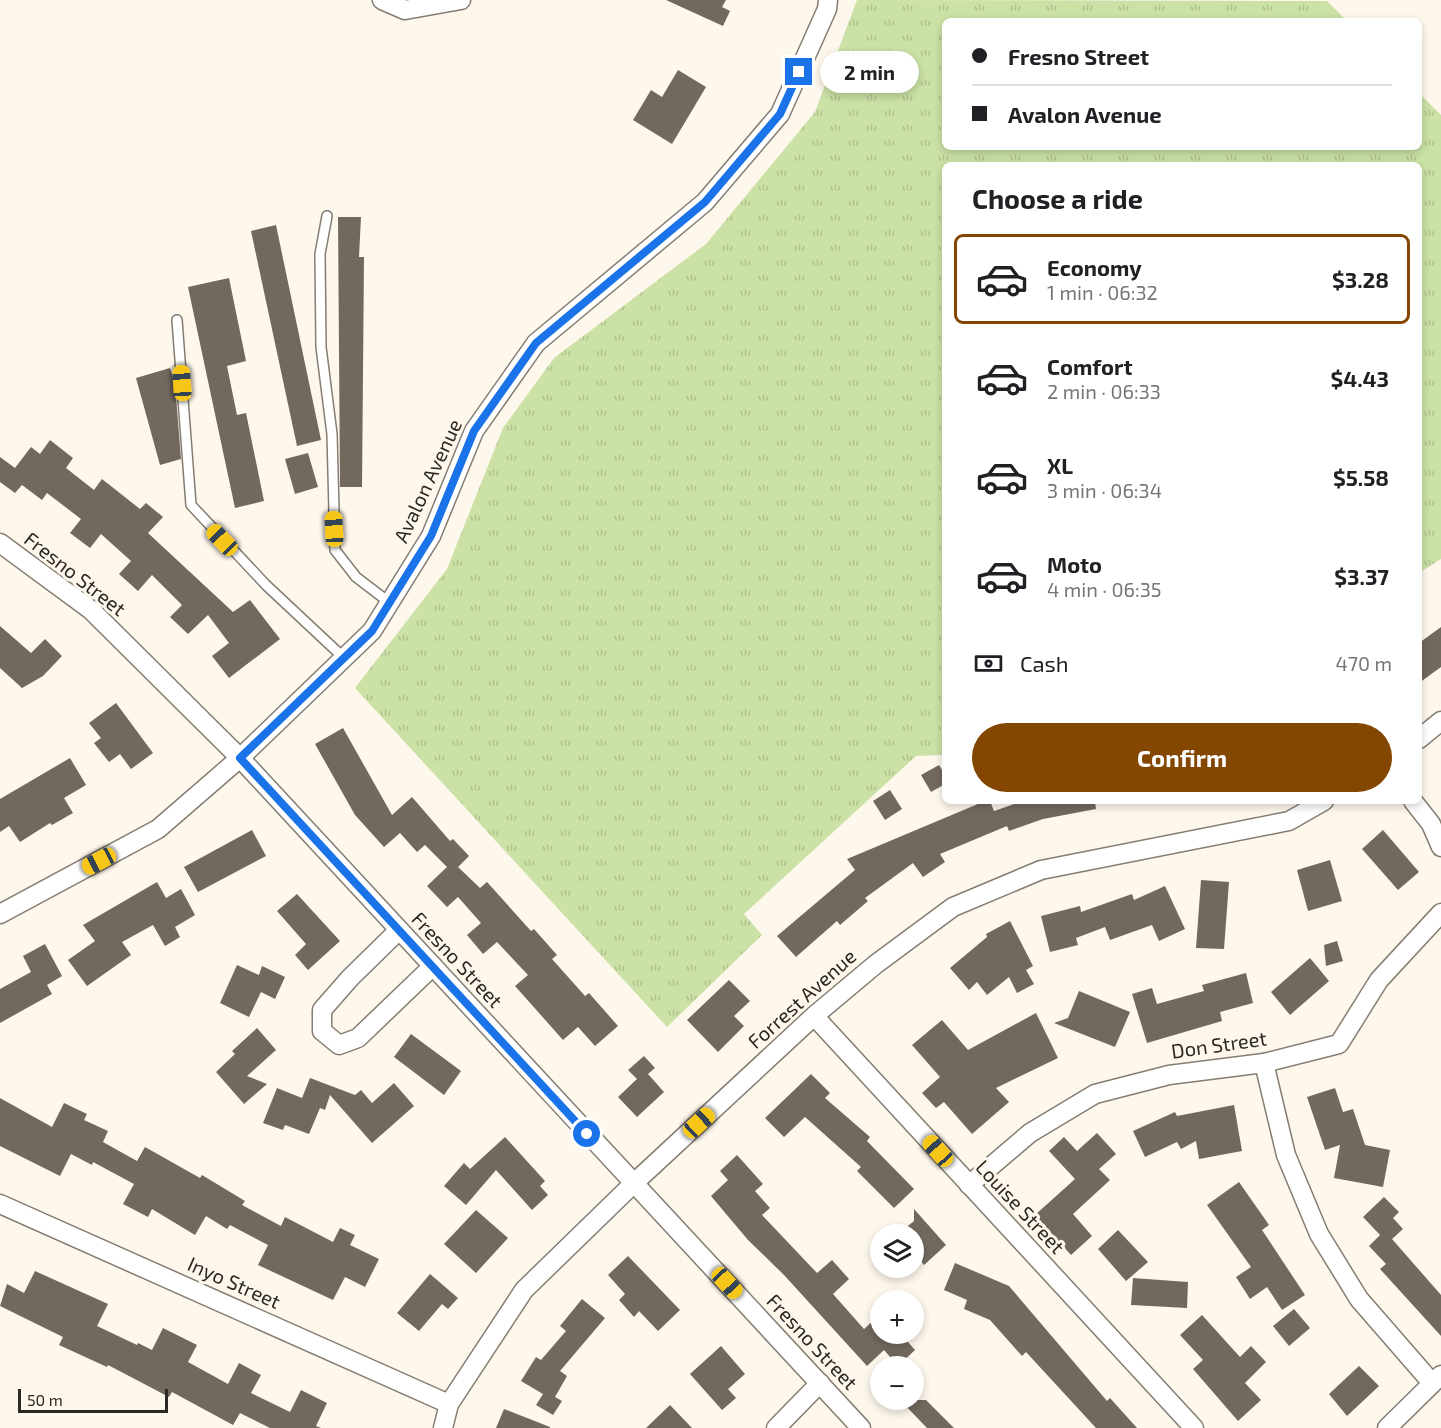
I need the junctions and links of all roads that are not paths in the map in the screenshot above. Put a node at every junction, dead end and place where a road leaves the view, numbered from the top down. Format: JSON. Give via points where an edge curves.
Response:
{"nodes":[{"id":1,"x":382,"y":0,"type":"edge"},
{"id":2,"x":461,"y":0,"type":"edge"},
{"id":3,"x":828,"y":0,"type":"edge"},
{"id":4,"x":327,"y":216,"type":"dead end"},
{"id":5,"x":177,"y":320,"type":"dead end"},
{"id":6,"x":0,"y":543,"type":"edge"},
{"id":7,"x":390,"y":603,"type":"junction"},
{"id":8,"x":344,"y":658,"type":"junction"},
{"id":9,"x":1441,"y":721,"type":"edge"},
{"id":10,"x":1422,"y":737,"type":"edge"},
{"id":11,"x":240,"y":758,"type":"junction"},
{"id":12,"x":1319,"y":804,"type":"edge"},
{"id":13,"x":1415,"y":804,"type":"edge"},
{"id":14,"x":1441,"y":847,"type":"edge"},
{"id":15,"x":1441,"y":913,"type":"edge"},
{"id":16,"x":0,"y":914,"type":"edge"},
{"id":17,"x":399,"y":930,"type":"junction"},
{"id":18,"x":433,"y":966,"type":"junction"},
{"id":19,"x":814,"y":1016,"type":"junction"},
{"id":20,"x":1264,"y":1063,"type":"junction"},
{"id":21,"x":633,"y":1184,"type":"junction"},
{"id":22,"x":969,"y":1185,"type":"junction"},
{"id":23,"x":0,"y":1204,"type":"edge"},
{"id":24,"x":1437,"y":1379,"type":"edge"},
{"id":25,"x":820,"y":1383,"type":"junction"},
{"id":26,"x":449,"y":1404,"type":"junction"},
{"id":27,"x":443,"y":1428,"type":"edge"},
{"id":28,"x":776,"y":1428,"type":"edge"},
{"id":29,"x":861,"y":1428,"type":"edge"},
{"id":30,"x":1194,"y":1428,"type":"edge"},
{"id":31,"x":1387,"y":1428,"type":"edge"}],
"edges":[{"from":1,"to":2,"type":"street","via":[[405,10]]},
{"from":3,"to":7,"type":"street","name":"Avalon Avenue","via":[[780,114],[705,202],[536,343],[474,431],[431,536]]},
{"from":4,"to":7,"type":"lane","via":[[320,254],[321,347],[332,434],[335,550],[356,577]]},
{"from":5,"to":8,"type":"lane","via":[[191,506],[266,585]]},
{"from":6,"to":11,"type":"street","name":"Fresno Street","via":[[91,610]]},
{"from":7,"to":8,"type":"street","name":"Avalon Avenue","via":[[372,631]]},
{"from":8,"to":11,"type":"street","name":"Avalon Avenue"},
{"from":9,"to":10,"type":"street"},
{"from":11,"to":16,"type":"street","name":"Avalon Avenue","via":[[158,829]]},
{"from":11,"to":17,"type":"street","name":"Fresno Street"},
{"from":12,"to":19,"type":"street","name":"Forrest Avenue","via":[[1288,821],[1041,870],[964,902],[876,964]]},
{"from":13,"to":14,"type":"street","via":[[1431,824]]},
{"from":15,"to":20,"type":"street","name":"Don Street","via":[[1379,980],[1339,1044]]},
{"from":17,"to":18,"type":"street","name":"Fresno Street"},
{"from":17,"to":18,"type":"street","via":[[322,1010],[322,1031],[339,1045],[358,1038]]},
{"from":18,"to":21,"type":"street","name":"Fresno Street"},
{"from":19,"to":21,"type":"street","name":"Forrest Avenue"},
{"from":19,"to":22,"type":"street","name":"Louise Street"},
{"from":20,"to":22,"type":"street","name":"Don Street","via":[[1169,1075],[1095,1094],[1030,1133]]},
{"from":20,"to":24,"type":"street","via":[[1286,1155],[1319,1234],[1359,1299]]},
{"from":21,"to":25,"type":"street","name":"Fresno Street"},
{"from":21,"to":26,"type":"street","name":"Forrest Avenue","via":[[524,1290]]},
{"from":22,"to":30,"type":"street","name":"Louise Street"},
{"from":23,"to":26,"type":"street","name":"Inyo Street"},
{"from":24,"to":31,"type":"street"},
{"from":25,"to":28,"type":"street"},
{"from":25,"to":29,"type":"street","name":"Fresno Street"},
{"from":26,"to":27,"type":"street","name":"Forrest Avenue"}]}
